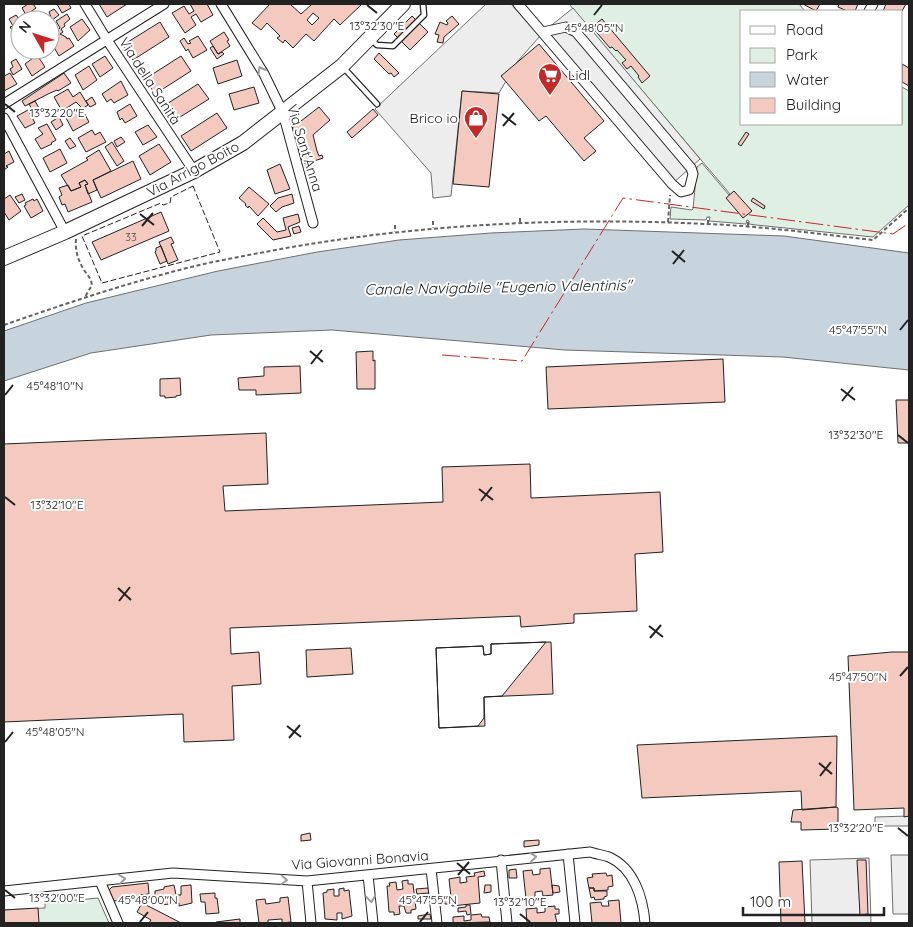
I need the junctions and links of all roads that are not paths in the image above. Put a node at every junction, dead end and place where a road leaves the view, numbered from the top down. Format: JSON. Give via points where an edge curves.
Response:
{"nodes":[{"id":1,"x":85,"y":4,"type":"edge"},
{"id":2,"x":164,"y":4,"type":"edge"},
{"id":3,"x":221,"y":4,"type":"edge"},
{"id":4,"x":403,"y":4,"type":"edge"},
{"id":5,"x":422,"y":4,"type":"edge"},
{"id":6,"x":518,"y":4,"type":"edge"},
{"id":7,"x":543,"y":32,"type":"junction"},
{"id":8,"x":370,"y":38,"type":"junction"},
{"id":9,"x":107,"y":40,"type":"junction"},
{"id":10,"x":342,"y":66,"type":"junction"},
{"id":11,"x":4,"y":104,"type":"edge"},
{"id":12,"x":377,"y":104,"type":"dead end"},
{"id":13,"x":283,"y":113,"type":"junction"},
{"id":14,"x":4,"y":118,"type":"edge"},
{"id":15,"x":194,"y":172,"type":"junction"},
{"id":16,"x":313,"y":224,"type":"dead end"},
{"id":17,"x":68,"y":230,"type":"junction"},
{"id":18,"x":4,"y":258,"type":"edge"},
{"id":19,"x":568,"y":854,"type":"junction"},
{"id":20,"x":501,"y":860,"type":"junction"},
{"id":21,"x":431,"y":869,"type":"junction"},
{"id":22,"x":368,"y":875,"type":"junction"},
{"id":23,"x":307,"y":881,"type":"junction"},
{"id":24,"x":100,"y":882,"type":"junction"},
{"id":25,"x":4,"y":891,"type":"edge"},
{"id":26,"x":118,"y":923,"type":"edge"},
{"id":27,"x":311,"y":923,"type":"edge"},
{"id":28,"x":373,"y":923,"type":"edge"},
{"id":29,"x":437,"y":923,"type":"edge"},
{"id":30,"x":507,"y":923,"type":"edge"},
{"id":31,"x":575,"y":923,"type":"edge"},
{"id":32,"x":645,"y":923,"type":"edge"}],
"edges":[{"from":1,"to":9,"type":"street","name":"Via della Sanità"},
{"from":2,"to":9,"type":"street"},
{"from":13,"to":3,"type":"street","name":"Via Sant'Anna","one_way":true,"via":[[264,74]]},
{"from":4,"to":8,"type":"main road","name":"Via Arrigo Boito"},
{"from":5,"to":8,"type":"lane","via":[[424,15],[393,46],[377,45]]},
{"from":6,"to":7,"type":"street"},
{"from":7,"to":7,"type":"street","via":[[672,184],[681,192],[689,190],[693,174],[691,168],[576,32],[566,27]]},
{"from":8,"to":10,"type":"main road","name":"Via Arrigo Boito"},
{"from":9,"to":11,"type":"street"},
{"from":9,"to":15,"type":"street","name":"Via della Sanità"},
{"from":10,"to":12,"type":"lane"},
{"from":10,"to":13,"type":"main road","name":"Via Arrigo Boito"},
{"from":13,"to":15,"type":"main road","name":"Via Arrigo Boito","via":[[243,143]]},
{"from":13,"to":16,"type":"street","name":"Via Sant'Anna"},
{"from":14,"to":17,"type":"street"},
{"from":15,"to":17,"type":"main road","name":"Via Arrigo Boito"},
{"from":17,"to":18,"type":"main road","name":"Via Arrigo Boito"},
{"from":20,"to":19,"type":"street","name":"Via Giovanni Bonavia","one_way":true},
{"from":19,"to":31,"type":"street"},
{"from":19,"to":32,"type":"street","name":"Via Giovanni Bonavia","via":[[590,852],[609,857],[622,865],[637,888]]},
{"from":20,"to":21,"type":"street","name":"Via Giovanni Bonavia"},
{"from":20,"to":30,"type":"street"},
{"from":21,"to":22,"type":"street","name":"Via Giovanni Bonavia"},
{"from":21,"to":29,"type":"street"},
{"from":22,"to":23,"type":"street","name":"Via Giovanni Bonavia"},
{"from":22,"to":28,"type":"street","one_way":true},
{"from":24,"to":23,"type":"street","name":"Via Giovanni Bonavia","one_way":true,"via":[[173,873]]},
{"from":23,"to":27,"type":"street"},
{"from":24,"to":25,"type":"street","name":"Via Giovanni Bonavia"},
{"from":24,"to":26,"type":"street"}]}
